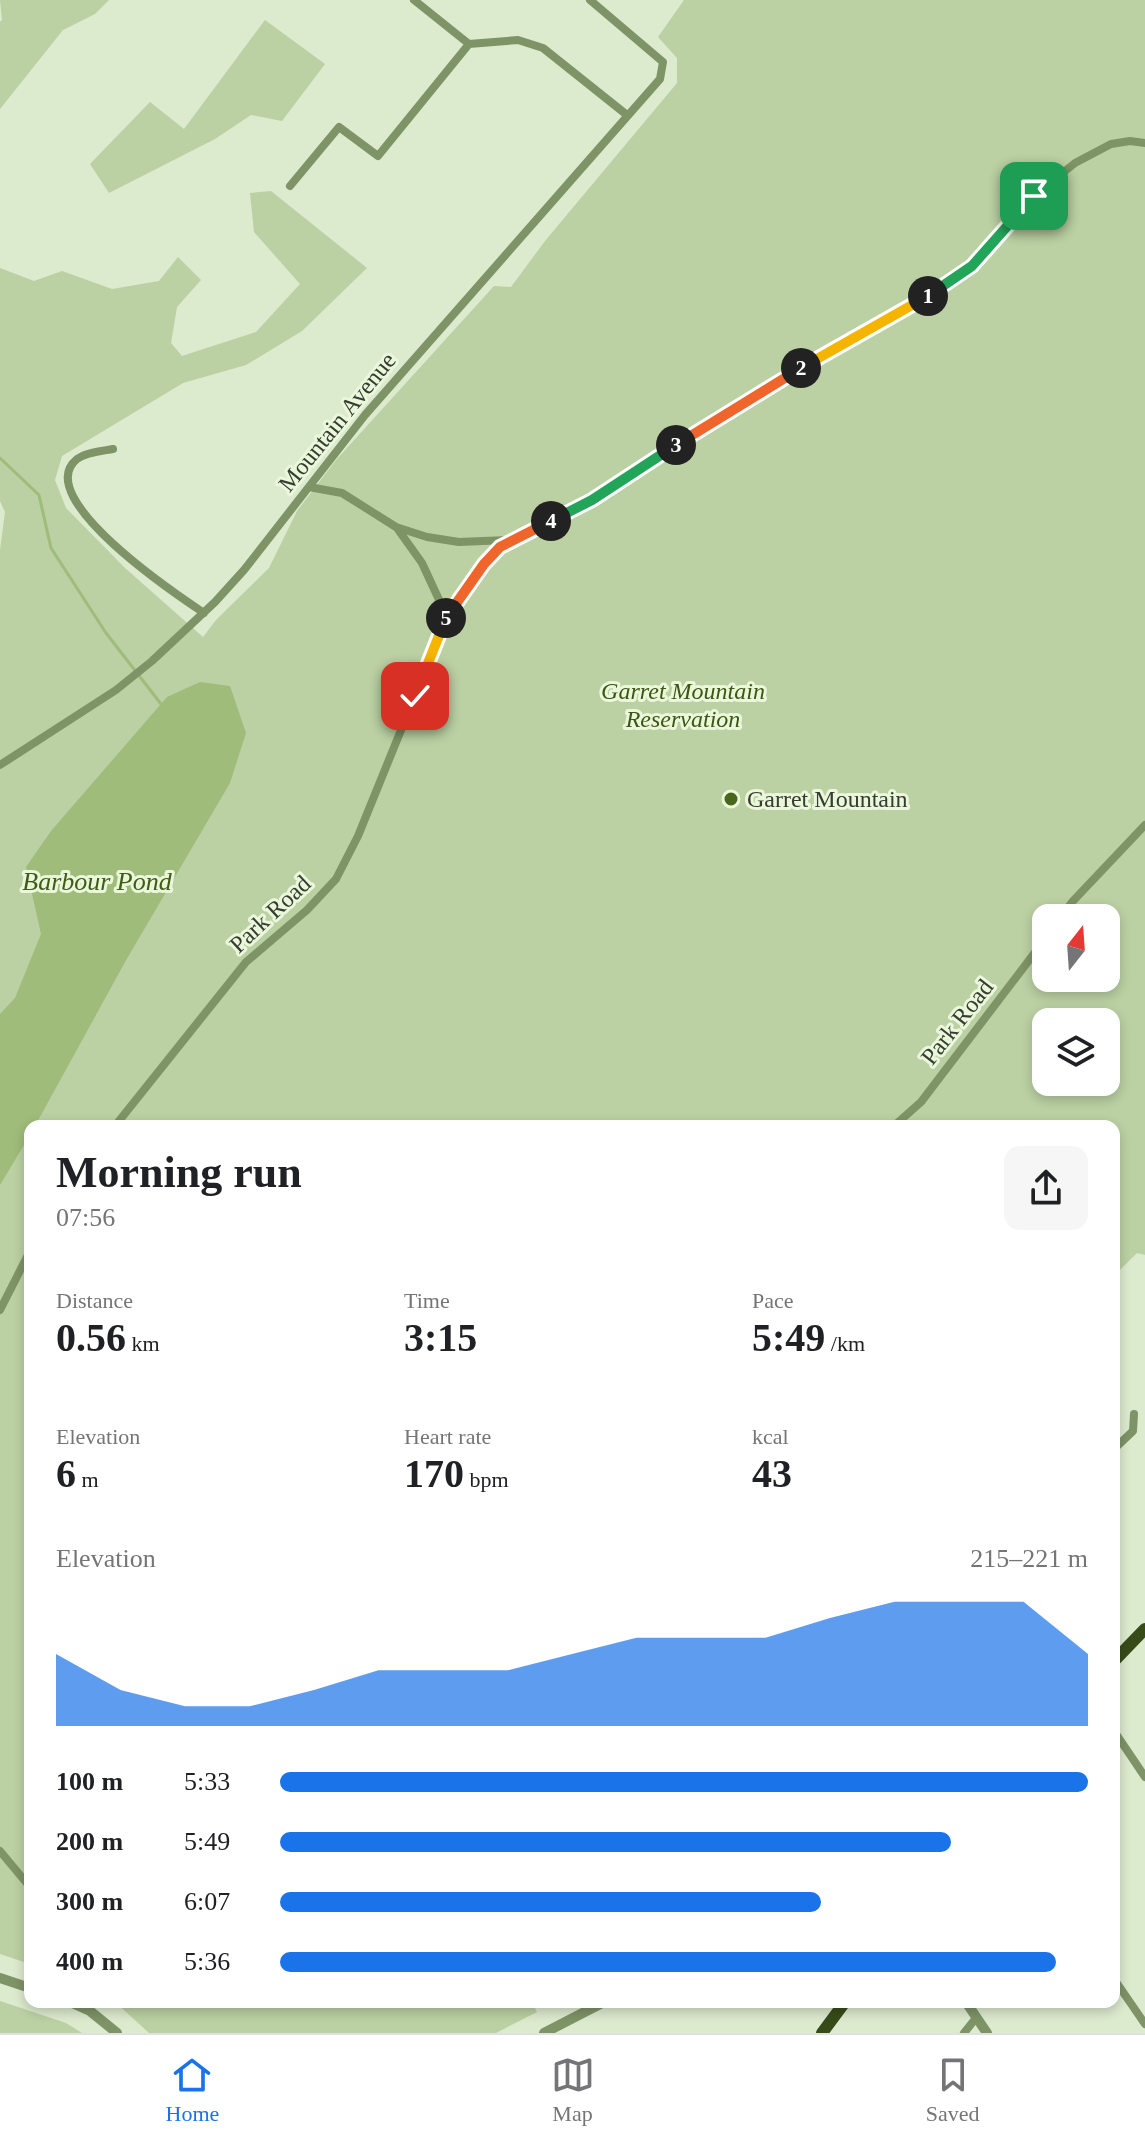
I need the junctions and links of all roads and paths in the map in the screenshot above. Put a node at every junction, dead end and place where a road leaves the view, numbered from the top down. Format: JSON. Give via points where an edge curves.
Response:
{"nodes":[{"id":1,"x":414,"y":0,"type":"edge"},
{"id":2,"x":590,"y":0,"type":"edge"},
{"id":3,"x":469,"y":44,"type":"junction"},
{"id":4,"x":627,"y":115,"type":"junction"},
{"id":5,"x":1145,"y":143,"type":"edge"},
{"id":6,"x":290,"y":186,"type":"dead end"},
{"id":7,"x":113,"y":449,"type":"dead end"},
{"id":8,"x":309,"y":487,"type":"junction"},
{"id":9,"x":396,"y":527,"type":"junction"},
{"id":10,"x":517,"y":539,"type":"junction"},
{"id":11,"x":204,"y":613,"type":"junction"},
{"id":12,"x":447,"y":617,"type":"junction"},
{"id":13,"x":0,"y":765,"type":"edge"},
{"id":14,"x":1145,"y":825,"type":"edge"},
{"id":15,"x":1071,"y":904,"type":"edge"},
{"id":16,"x":1032,"y":956,"type":"edge"},
{"id":17,"x":120,"y":1120,"type":"edge"},
{"id":18,"x":901,"y":1120,"type":"edge"},
{"id":19,"x":24,"y":1263,"type":"edge"},
{"id":20,"x":0,"y":1310,"type":"edge"},
{"id":21,"x":1134,"y":1414,"type":"dead end"},
{"id":22,"x":1120,"y":1443,"type":"edge"},
{"id":23,"x":1145,"y":1629,"type":"edge"},
{"id":24,"x":1120,"y":1655,"type":"edge"},
{"id":25,"x":1120,"y":1740,"type":"edge"},
{"id":26,"x":1145,"y":1777,"type":"edge"},
{"id":27,"x":0,"y":1851,"type":"edge"},
{"id":28,"x":24,"y":1880,"type":"edge"},
{"id":29,"x":0,"y":1978,"type":"edge"},
{"id":30,"x":24,"y":1986,"type":"edge"},
{"id":31,"x":1120,"y":1988,"type":"edge"},
{"id":32,"x":87,"y":2008,"type":"edge"},
{"id":33,"x":592,"y":2008,"type":"edge"},
{"id":34,"x":841,"y":2008,"type":"edge"},
{"id":35,"x":970,"y":2008,"type":"edge"},
{"id":36,"x":976,"y":2018,"type":"junction"},
{"id":37,"x":1145,"y":2024,"type":"edge"},
{"id":38,"x":117,"y":2033,"type":"edge"},
{"id":39,"x":544,"y":2033,"type":"edge"},
{"id":40,"x":822,"y":2033,"type":"edge"},
{"id":41,"x":964,"y":2033,"type":"edge"},
{"id":42,"x":987,"y":2033,"type":"edge"}],
"edges":[{"from":1,"to":3,"type":"street"},
{"from":2,"to":4,"type":"street","name":"Mountain Avenue","via":[[663,62],[660,79]]},
{"from":3,"to":4,"type":"street","via":[[518,40],[543,48]]},
{"from":3,"to":6,"type":"street","via":[[378,156],[339,127]]},
{"from":4,"to":8,"type":"street","name":"Mountain Avenue","via":[[365,415]]},
{"from":5,"to":10,"type":"street","name":"Park Road","via":[[1111,144],[1075,163],[1034,196],[972,266],[592,500]]},
{"from":7,"to":11,"type":"street","via":[[81,457],[70,468],[67,480],[76,503],[140,567]]},
{"from":8,"to":9,"type":"street","name":"Park Road","via":[[342,493]]},
{"from":8,"to":11,"type":"street","name":"Mountain Avenue"},
{"from":9,"to":10,"type":"street","name":"Park Road","via":[[459,542]]},
{"from":9,"to":12,"type":"street","name":"Park Road","via":[[422,563]]},
{"from":10,"to":12,"type":"street","name":"Park Road","via":[[484,564]]},
{"from":11,"to":13,"type":"street","name":"Mountain Avenue","via":[[116,690]]},
{"from":12,"to":17,"type":"street","name":"Park Road","via":[[336,879],[246,962]]},
{"from":14,"to":15,"type":"street"},
{"from":16,"to":18,"type":"street","name":"Park Road","via":[[921,1102]]},
{"from":19,"to":20,"type":"street"},
{"from":21,"to":22,"type":"street","via":[[1133,1431]]},
{"from":23,"to":24,"type":"main road"},
{"from":25,"to":26,"type":"street"},
{"from":27,"to":28,"type":"street"},
{"from":29,"to":30,"type":"street"},
{"from":31,"to":37,"type":"street"},
{"from":32,"to":38,"type":"street"},
{"from":33,"to":39,"type":"street"},
{"from":34,"to":40,"type":"main road"},
{"from":35,"to":36,"type":"street"},
{"from":36,"to":41,"type":"street"},
{"from":36,"to":42,"type":"street"}]}
